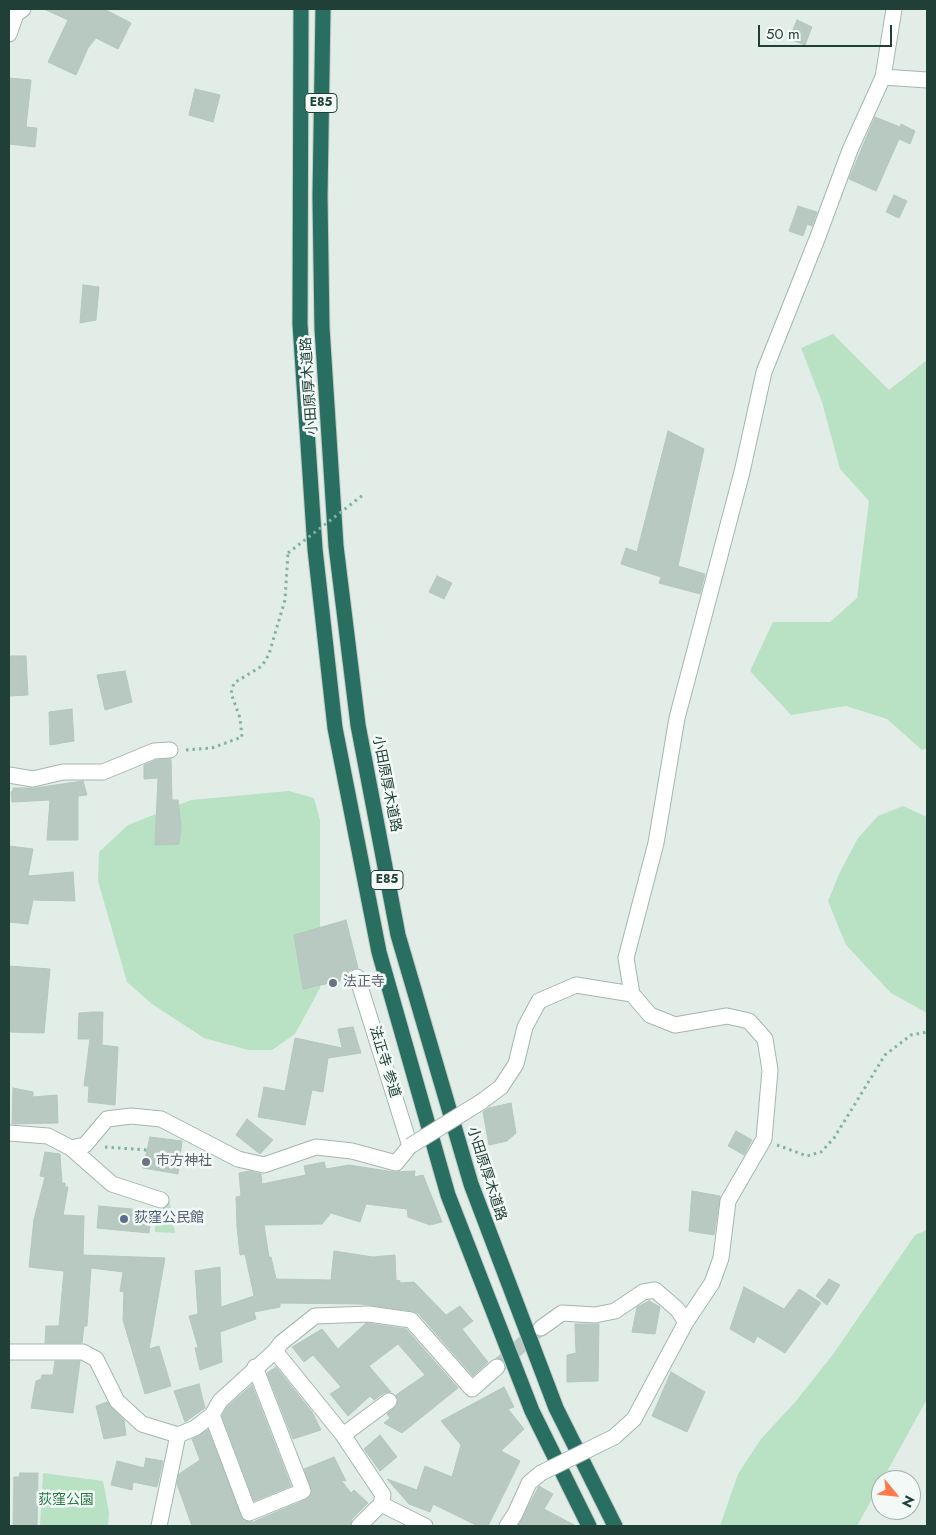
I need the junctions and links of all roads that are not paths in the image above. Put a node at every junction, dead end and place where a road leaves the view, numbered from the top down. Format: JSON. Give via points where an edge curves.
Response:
{"nodes":[{"id":1,"x":23,"y":9,"type":"edge"},
{"id":2,"x":301,"y":9,"type":"edge"},
{"id":3,"x":323,"y":9,"type":"edge"},
{"id":4,"x":894,"y":9,"type":"edge"},
{"id":5,"x":9,"y":34,"type":"edge"},
{"id":6,"x":882,"y":77,"type":"junction"},
{"id":7,"x":927,"y":80,"type":"edge"},
{"id":8,"x":170,"y":750,"type":"road end"},
{"id":9,"x":9,"y":775,"type":"edge"},
{"id":10,"x":357,"y":977,"type":"dead end"},
{"id":11,"x":632,"y":994,"type":"junction"},
{"id":12,"x":9,"y":1133,"type":"edge"},
{"id":13,"x":410,"y":1146,"type":"junction"},
{"id":14,"x":78,"y":1147,"type":"junction"},
{"id":15,"x":161,"y":1200,"type":"dead end"},
{"id":16,"x":686,"y":1322,"type":"junction"},
{"id":17,"x":541,"y":1328,"type":"tunnel mouth"},
{"id":18,"x":275,"y":1351,"type":"junction"},
{"id":19,"x":9,"y":1352,"type":"edge"},
{"id":20,"x":255,"y":1367,"type":"junction"},
{"id":21,"x":497,"y":1367,"type":"tunnel mouth"},
{"id":22,"x":389,"y":1400,"type":"dead end"},
{"id":23,"x":212,"y":1415,"type":"junction"},
{"id":24,"x":178,"y":1435,"type":"junction"},
{"id":25,"x":343,"y":1435,"type":"junction"},
{"id":26,"x":381,"y":1504,"type":"junction"},
{"id":27,"x":159,"y":1526,"type":"edge"},
{"id":28,"x":359,"y":1526,"type":"edge"},
{"id":29,"x":425,"y":1526,"type":"edge"},
{"id":30,"x":507,"y":1526,"type":"edge"},
{"id":31,"x":589,"y":1526,"type":"edge"},
{"id":32,"x":614,"y":1526,"type":"edge"}],
"edges":[{"from":1,"to":5,"type":"street","via":[[16,14]]},
{"from":2,"to":31,"type":"highway","name":"小田原厚木道路","number":"E85","via":[[300,324],[315,549],[335,728],[379,952],[448,1195],[532,1411]]},
{"from":3,"to":32,"type":"highway","name":"小田原厚木道路","number":"E85","via":[[322,328],[336,546],[358,725],[398,935],[470,1184],[556,1408]]},
{"from":4,"to":6,"type":"street"},
{"from":6,"to":7,"type":"street"},
{"from":6,"to":11,"type":"street","via":[[850,150],[764,372],[742,472],[677,718],[656,843],[626,958]]},
{"from":8,"to":9,"type":"street","via":[[154,751],[103,772],[63,772],[33,779]]},
{"from":10,"to":13,"type":"street","name":"法正寺 参道"},
{"from":11,"to":13,"type":"street","bridge":true,"via":[[576,985],[539,1001],[525,1027],[516,1064],[501,1087]]},
{"from":11,"to":16,"type":"street","via":[[650,1015],[674,1025],[727,1016],[749,1021],[765,1039],[770,1070],[764,1139],[728,1201],[721,1258],[712,1283]]},
{"from":12,"to":14,"type":"street","via":[[48,1136]]},
{"from":13,"to":14,"type":"street","via":[[396,1163],[316,1147],[264,1165],[238,1158],[161,1119],[131,1116],[107,1119]]},
{"from":14,"to":15,"type":"street","via":[[112,1184]]},
{"from":16,"to":17,"type":"street","via":[[677,1309],[655,1290],[643,1292],[615,1311],[595,1315],[562,1313]]},
{"from":16,"to":30,"type":"street","bridge":true,"via":[[634,1419],[614,1436],[541,1473],[529,1483]]},
{"from":18,"to":20,"type":"street"},
{"from":18,"to":21,"type":"street","via":[[281,1342],[315,1316],[369,1314],[411,1320],[472,1389]]},
{"from":18,"to":25,"type":"street"},
{"from":19,"to":24,"type":"street","via":[[83,1352],[96,1359],[116,1401],[142,1424]]},
{"from":20,"to":23,"type":"street","via":[[220,1401]]},
{"from":20,"to":23,"type":"street","via":[[303,1491],[249,1513]]},
{"from":22,"to":25,"type":"street"},
{"from":23,"to":24,"type":"street","via":[[195,1428]]},
{"from":24,"to":27,"type":"street"},
{"from":25,"to":26,"type":"street","via":[[383,1495]]},
{"from":26,"to":28,"type":"street"},
{"from":26,"to":29,"type":"street"}]}
